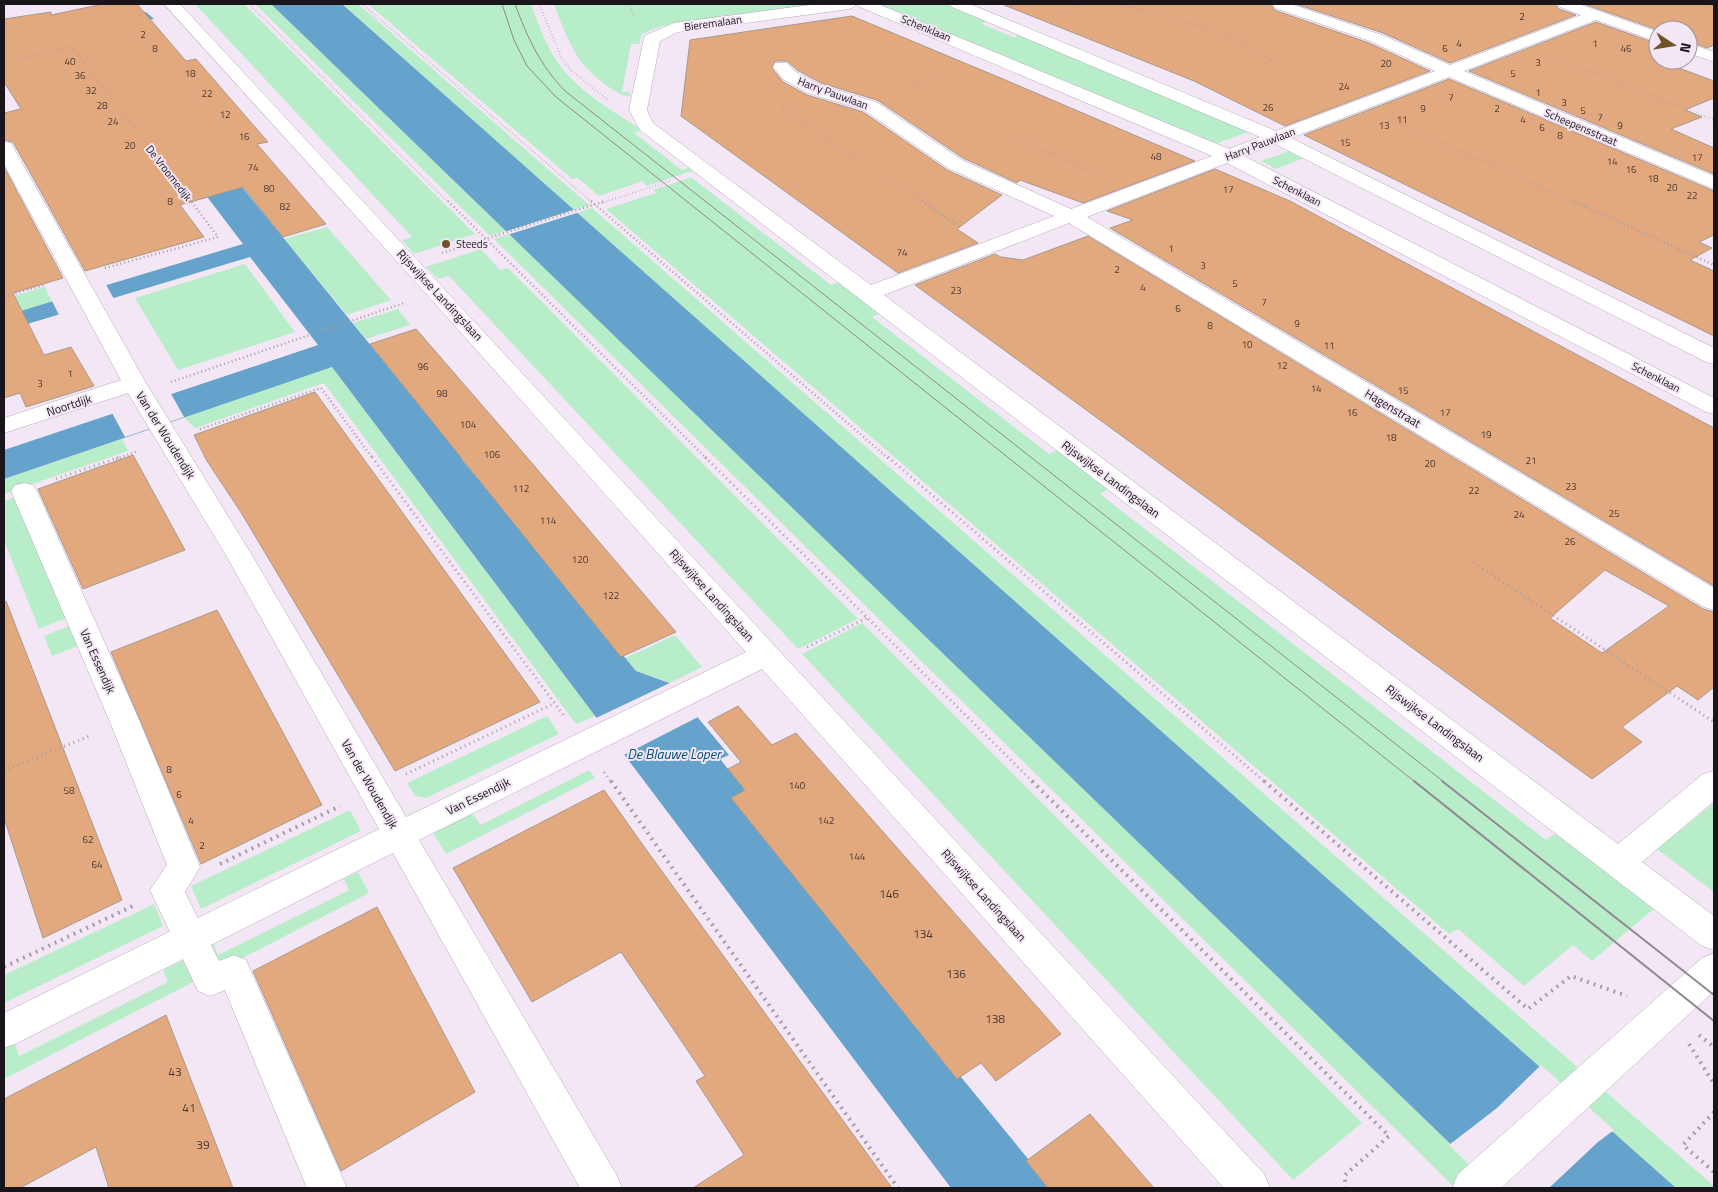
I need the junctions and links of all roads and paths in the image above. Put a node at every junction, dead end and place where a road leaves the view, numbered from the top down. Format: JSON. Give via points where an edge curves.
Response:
{"nodes":[{"id":1,"x":172,"y":4,"type":"edge"},
{"id":2,"x":249,"y":4,"type":"edge"},
{"id":3,"x":362,"y":4,"type":"edge"},
{"id":4,"x":539,"y":4,"type":"edge"},
{"id":5,"x":849,"y":4,"type":"edge"},
{"id":6,"x":866,"y":4,"type":"edge"},
{"id":7,"x":957,"y":4,"type":"edge"},
{"id":8,"x":1084,"y":4,"type":"edge"},
{"id":9,"x":1117,"y":4,"type":"edge"},
{"id":10,"x":1565,"y":4,"type":"edge"},
{"id":11,"x":1280,"y":5,"type":"dead end"},
{"id":12,"x":1061,"y":13,"type":"dead end"},
{"id":13,"x":1596,"y":15,"type":"junction"},
{"id":14,"x":1648,"y":33,"type":"edge"},
{"id":15,"x":1521,"y":44,"type":"junction"},
{"id":16,"x":1698,"y":51,"type":"edge"},
{"id":17,"x":1714,"y":57,"type":"edge"},
{"id":18,"x":1273,"y":60,"type":"dead end"},
{"id":19,"x":4,"y":62,"type":"edge"},
{"id":20,"x":781,"y":68,"type":"dead end"},
{"id":21,"x":1449,"y":71,"type":"junction"},
{"id":22,"x":939,"y":74,"type":"dead end"},
{"id":23,"x":804,"y":83,"type":"junction"},
{"id":24,"x":910,"y":86,"type":"dead end"},
{"id":25,"x":1360,"y":105,"type":"junction"},
{"id":26,"x":638,"y":110,"type":"junction"},
{"id":27,"x":1714,"y":120,"type":"edge"},
{"id":28,"x":1002,"y":132,"type":"dead end"},
{"id":29,"x":1277,"y":138,"type":"junction"},
{"id":30,"x":4,"y":147,"type":"edge"},
{"id":31,"x":1229,"y":156,"type":"junction"},
{"id":32,"x":859,"y":160,"type":"dead end"},
{"id":33,"x":705,"y":170,"type":"junction"},
{"id":34,"x":23,"y":181,"type":"junction"},
{"id":35,"x":892,"y":181,"type":"dead end"},
{"id":36,"x":1714,"y":183,"type":"edge"},
{"id":37,"x":4,"y":186,"type":"edge"},
{"id":38,"x":1135,"y":192,"type":"junction"},
{"id":39,"x":596,"y":205,"type":"junction"},
{"id":40,"x":1071,"y":216,"type":"junction"},
{"id":41,"x":967,"y":232,"type":"dead end"},
{"id":42,"x":486,"y":239,"type":"junction"},
{"id":43,"x":411,"y":264,"type":"junction"},
{"id":44,"x":1714,"y":265,"type":"edge"},
{"id":45,"x":76,"y":277,"type":"junction"},
{"id":46,"x":867,"y":294,"type":"junction"},
{"id":47,"x":4,"y":297,"type":"edge"},
{"id":48,"x":375,"y":312,"type":"dead end"},
{"id":49,"x":1714,"y":358,"type":"edge"},
{"id":50,"x":139,"y":392,"type":"junction"},
{"id":51,"x":1714,"y":407,"type":"edge"},
{"id":52,"x":4,"y":426,"type":"edge"},
{"id":53,"x":165,"y":433,"type":"junction"},
{"id":54,"x":24,"y":491,"type":"joint"},
{"id":55,"x":1474,"y":563,"type":"dead end"},
{"id":56,"x":1714,"y":600,"type":"edge"},
{"id":57,"x":867,"y":618,"type":"junction"},
{"id":58,"x":770,"y":659,"type":"junction"},
{"id":59,"x":555,"y":703,"type":"dead end"},
{"id":60,"x":125,"y":722,"type":"junction"},
{"id":61,"x":1714,"y":722,"type":"edge"},
{"id":62,"x":4,"y":771,"type":"edge"},
{"id":63,"x":1714,"y":783,"type":"edge"},
{"id":64,"x":373,"y":790,"type":"junction"},
{"id":65,"x":400,"y":835,"type":"junction"},
{"id":66,"x":1619,"y":862,"type":"junction"},
{"id":67,"x":166,"y":890,"type":"junction"},
{"id":68,"x":1714,"y":935,"type":"edge"},
{"id":69,"x":190,"y":938,"type":"junction"},
{"id":70,"x":4,"y":967,"type":"edge"},
{"id":71,"x":1714,"y":969,"type":"edge"},
{"id":72,"x":1668,"y":1010,"type":"junction"},
{"id":73,"x":4,"y":1030,"type":"edge"},
{"id":74,"x":1714,"y":1084,"type":"edge"},
{"id":75,"x":1714,"y":1112,"type":"edge"},
{"id":76,"x":1714,"y":1172,"type":"edge"},
{"id":77,"x":327,"y":1188,"type":"edge"},
{"id":78,"x":602,"y":1188,"type":"edge"},
{"id":79,"x":1250,"y":1188,"type":"edge"},
{"id":80,"x":1345,"y":1188,"type":"edge"},
{"id":81,"x":1472,"y":1188,"type":"edge"}],
"edges":[{"from":1,"to":43,"type":"street","name":"Rijswijkse Landingslaan"},
{"from":2,"to":42,"type":"path"},
{"from":3,"to":39,"type":"path"},
{"from":4,"to":26,"type":"path","via":[[562,59],[572,71],[601,96],[618,106]]},
{"from":5,"to":26,"type":"street","name":"Bieremalaan","via":[[674,28],[652,38]]},
{"from":6,"to":31,"type":"street","name":"Schenklaan"},
{"from":7,"to":29,"type":"street"},
{"from":8,"to":12,"type":"path"},
{"from":9,"to":18,"type":"path","via":[[1220,31]]},
{"from":10,"to":13,"type":"street"},
{"from":11,"to":21,"type":"street","via":[[1376,38]]},
{"from":13,"to":14,"type":"street"},
{"from":13,"to":15,"type":"street","name":"Harry Pauwlaan"},
{"from":15,"to":21,"type":"street","name":"Harry Pauwlaan"},
{"from":15,"to":27,"type":"path"},
{"from":16,"to":17,"type":"street"},
{"from":19,"to":45,"type":"path","name":"De Vroomedijk","via":[[72,47],[218,237]]},
{"from":20,"to":23,"type":"street","name":"Harry Pauwlaan"},
{"from":21,"to":25,"type":"street","name":"Harry Pauwlaan"},
{"from":21,"to":36,"type":"street","name":"Scheepensstraat"},
{"from":22,"to":24,"type":"path"},
{"from":23,"to":32,"type":"path","via":[[780,107]]},
{"from":23,"to":40,"type":"street","name":"Harry Pauwlaan","via":[[870,106],[955,164]]},
{"from":25,"to":29,"type":"street","name":"Harry Pauwlaan"},
{"from":25,"to":44,"type":"path"},
{"from":26,"to":33,"type":"street","name":"Rijswijkse Landingslaan","via":[[646,126]]},
{"from":28,"to":38,"type":"path"},
{"from":29,"to":31,"type":"street","name":"Harry Pauwlaan"},
{"from":29,"to":49,"type":"street"},
{"from":30,"to":34,"type":"street"},
{"from":31,"to":38,"type":"street","name":"Harry Pauwlaan"},
{"from":31,"to":51,"type":"street","name":"Schenklaan"},
{"from":33,"to":39,"type":"path"},
{"from":33,"to":46,"type":"street","name":"Rijswijkse Landingslaan"},
{"from":34,"to":37,"type":"street"},
{"from":34,"to":45,"type":"street"},
{"from":35,"to":41,"type":"path"},
{"from":38,"to":40,"type":"street","name":"Harry Pauwlaan"},
{"from":39,"to":42,"type":"path"},
{"from":39,"to":72,"type":"path","via":[[1528,1008],[1570,976]]},
{"from":40,"to":46,"type":"street","name":"Harry Pauwlaan"},
{"from":40,"to":56,"type":"street","name":"Hagenstraat"},
{"from":42,"to":43,"type":"path"},
{"from":42,"to":57,"type":"path"},
{"from":43,"to":58,"type":"street","name":"Rijswijkse Landingslaan"},
{"from":45,"to":47,"type":"path"},
{"from":45,"to":50,"type":"street"},
{"from":46,"to":66,"type":"street","name":"Rijswijkse Landingslaan"},
{"from":48,"to":50,"type":"path"},
{"from":50,"to":52,"type":"street","name":"Noortdijk"},
{"from":50,"to":53,"type":"street","name":"Van der Woudendijk"},
{"from":53,"to":54,"type":"path"},
{"from":53,"to":64,"type":"street","name":"Van der Woudendijk"},
{"from":54,"to":60,"type":"street","name":"Van Essendijk"},
{"from":55,"to":61,"type":"path"},
{"from":57,"to":58,"type":"path"},
{"from":57,"to":80,"type":"path","via":[[1389,1136],[1345,1175]]},
{"from":58,"to":65,"type":"street","name":"Van Essendijk","via":[[715,680]]},
{"from":58,"to":79,"type":"street","name":"Rijswijkse Landingslaan"},
{"from":59,"to":64,"type":"path"},
{"from":60,"to":62,"type":"path"},
{"from":60,"to":67,"type":"street","name":"Van Essendijk","via":[[184,867]]},
{"from":63,"to":66,"type":"street"},
{"from":64,"to":65,"type":"street","name":"Van der Woudendijk"},
{"from":64,"to":67,"type":"path"},
{"from":65,"to":69,"type":"street","name":"Van Essendijk"},
{"from":65,"to":78,"type":"street","name":"Van der Woudendijk"},
{"from":66,"to":68,"type":"street","name":"Rijswijkse Landingslaan"},
{"from":67,"to":69,"type":"street"},
{"from":67,"to":70,"type":"path"},
{"from":69,"to":73,"type":"street","name":"Van Essendijk"},
{"from":69,"to":77,"type":"street","via":[[210,980],[234,971]]},
{"from":71,"to":72,"type":"street"},
{"from":72,"to":74,"type":"path"},
{"from":72,"to":81,"type":"street"},
{"from":75,"to":76,"type":"path","via":[[1683,1145]]}]}
